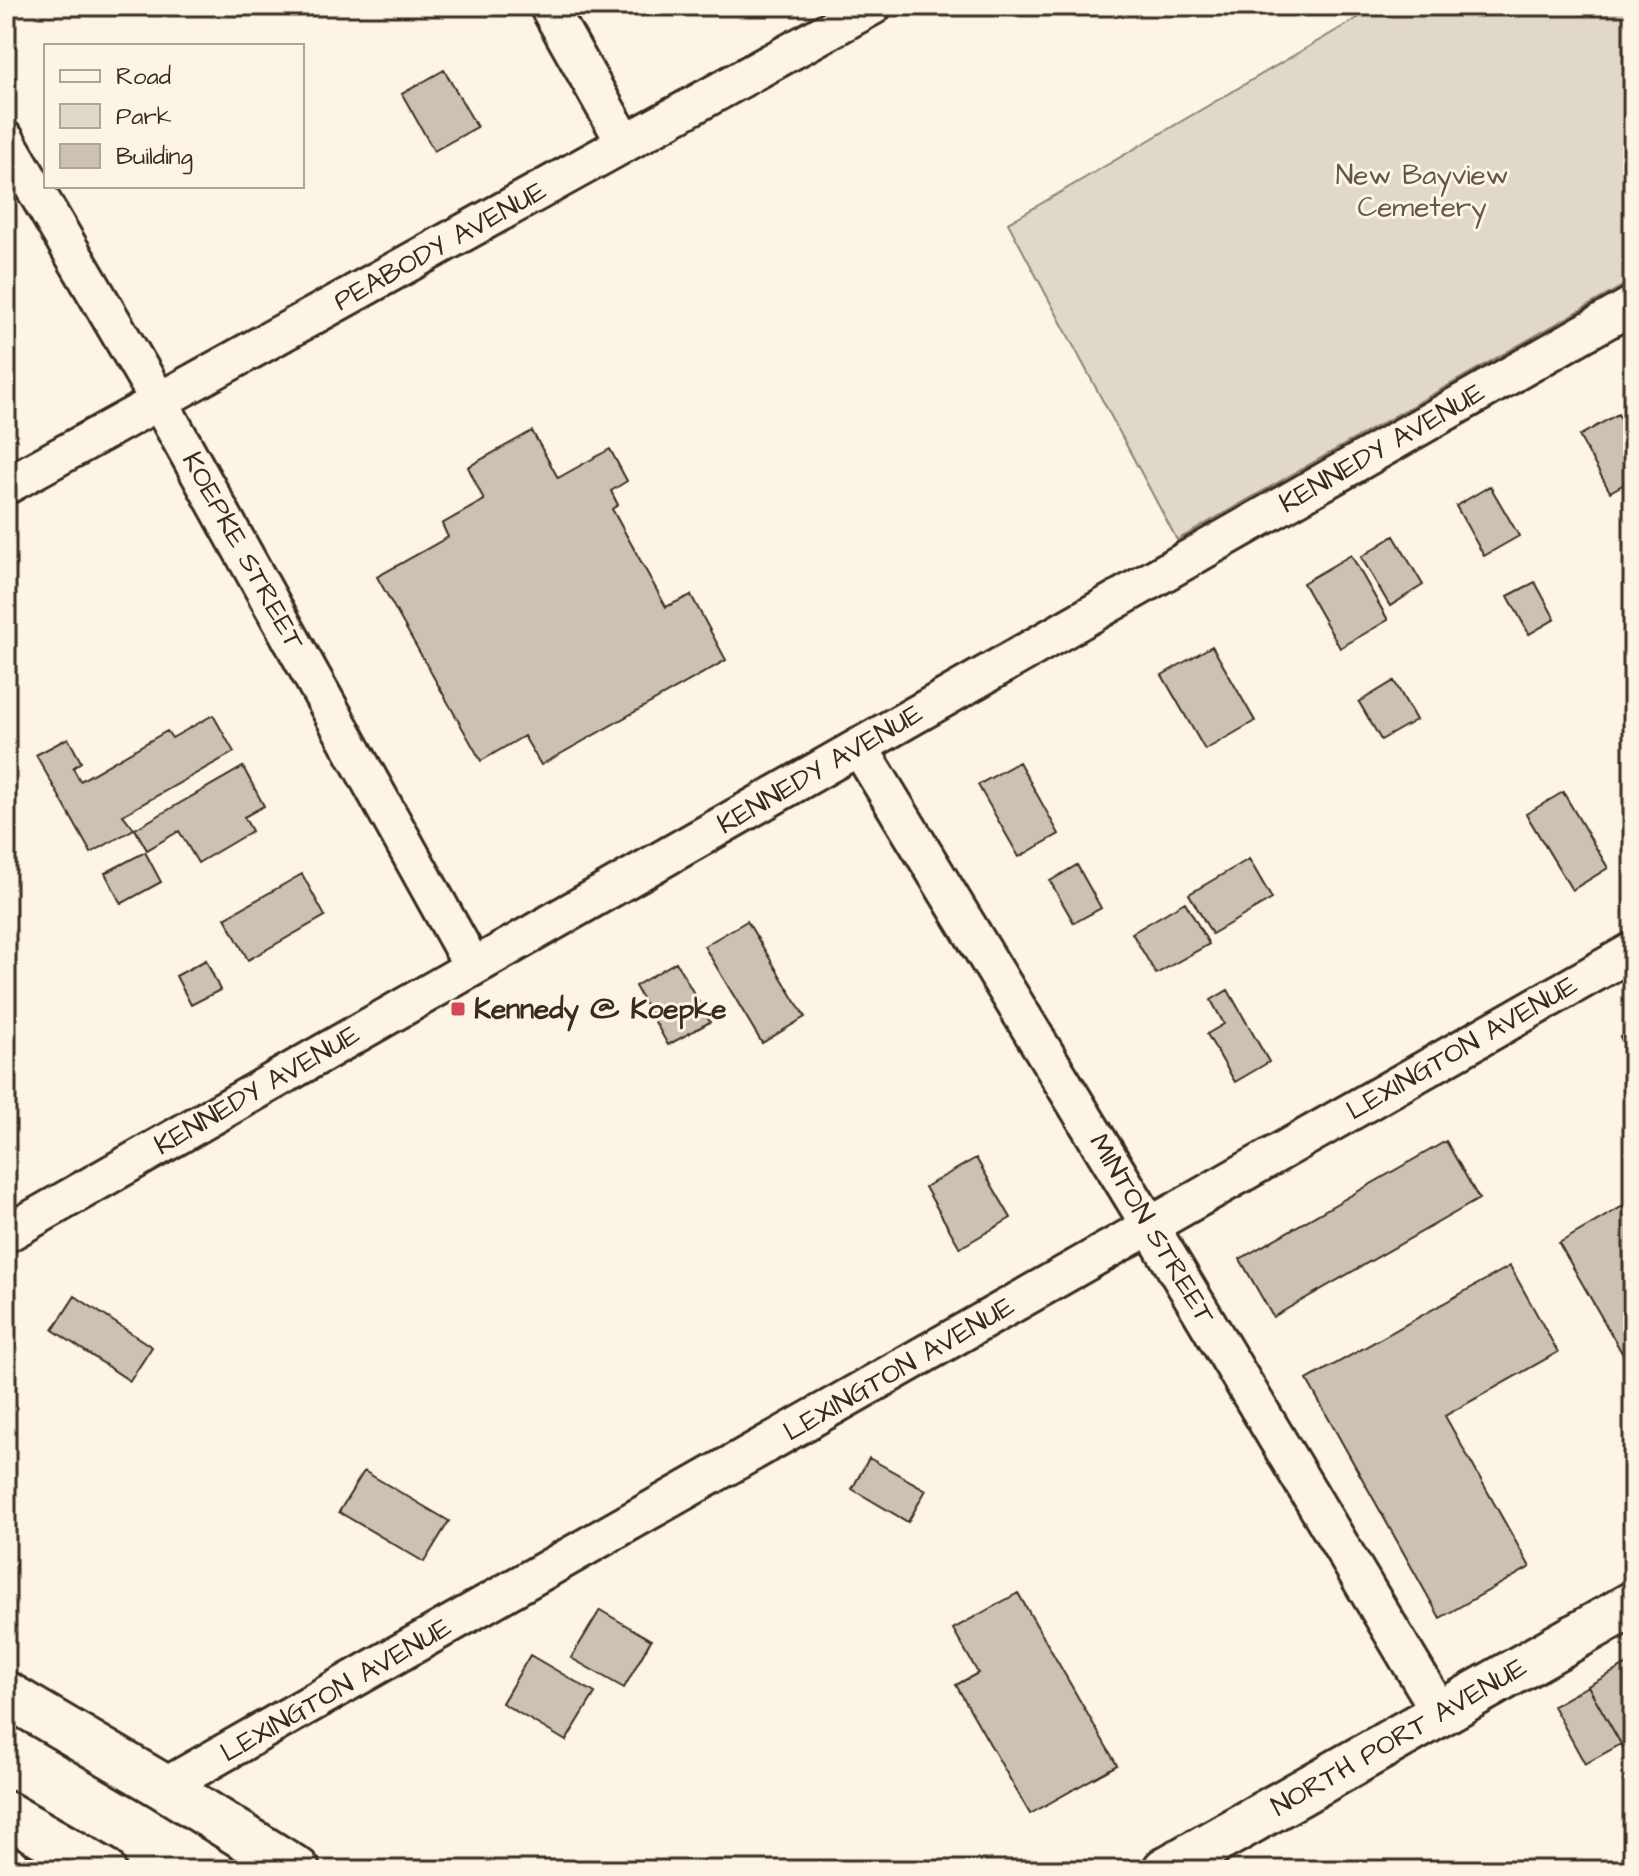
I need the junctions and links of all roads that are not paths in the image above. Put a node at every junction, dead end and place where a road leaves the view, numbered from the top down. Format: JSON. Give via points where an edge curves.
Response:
{"nodes":[{"id":1,"x":548,"y":6,"type":"edge"},
{"id":2,"x":873,"y":6,"type":"edge"},
{"id":3,"x":6,"y":140,"type":"edge"},
{"id":4,"x":625,"y":143,"type":"junction"},
{"id":5,"x":1633,"y":305,"type":"edge"},
{"id":6,"x":159,"y":401,"type":"junction"},
{"id":7,"x":6,"y":486,"type":"edge"},
{"id":8,"x":859,"y":747,"type":"junction"},
{"id":9,"x":1633,"y":951,"type":"edge"},
{"id":10,"x":473,"y":967,"type":"junction"},
{"id":11,"x":1150,"y":1226,"type":"junction"},
{"id":12,"x":6,"y":1234,"type":"edge"},
{"id":13,"x":1633,"y":1604,"type":"edge"},
{"id":14,"x":6,"y":1694,"type":"edge"},
{"id":15,"x":1441,"y":1714,"type":"junction"},
{"id":16,"x":164,"y":1787,"type":"junction"},
{"id":17,"x":6,"y":1814,"type":"edge"},
{"id":18,"x":103,"y":1870,"type":"edge"},
{"id":19,"x":297,"y":1870,"type":"edge"},
{"id":20,"x":1165,"y":1870,"type":"edge"}],
"edges":[{"from":1,"to":4,"type":"street"},
{"from":2,"to":4,"type":"street","name":"PEABODY AVENUE"},
{"from":3,"to":6,"type":"street","name":"KOEPKE STREET"},
{"from":4,"to":6,"type":"street","name":"PEABODY AVENUE"},
{"from":5,"to":8,"type":"street","name":"KENNEDY AVENUE"},
{"from":6,"to":7,"type":"street","name":"PEABODY AVENUE"},
{"from":6,"to":10,"type":"street","name":"KOEPKE STREET"},
{"from":8,"to":10,"type":"street","name":"KENNEDY AVENUE"},
{"from":8,"to":11,"type":"street","name":"MINTON STREET"},
{"from":9,"to":11,"type":"street","name":"LEXINGTON AVENUE"},
{"from":10,"to":12,"type":"street","name":"KENNEDY AVENUE"},
{"from":11,"to":15,"type":"street","name":"MINTON STREET"},
{"from":11,"to":16,"type":"street","name":"LEXINGTON AVENUE"},
{"from":13,"to":15,"type":"main road","name":"NORTH PORT AVENUE"},
{"from":14,"to":16,"type":"main road"},
{"from":15,"to":20,"type":"main road","name":"NORTH PORT AVENUE"},
{"from":16,"to":19,"type":"main road"},
{"from":17,"to":18,"type":"main road"}]}
